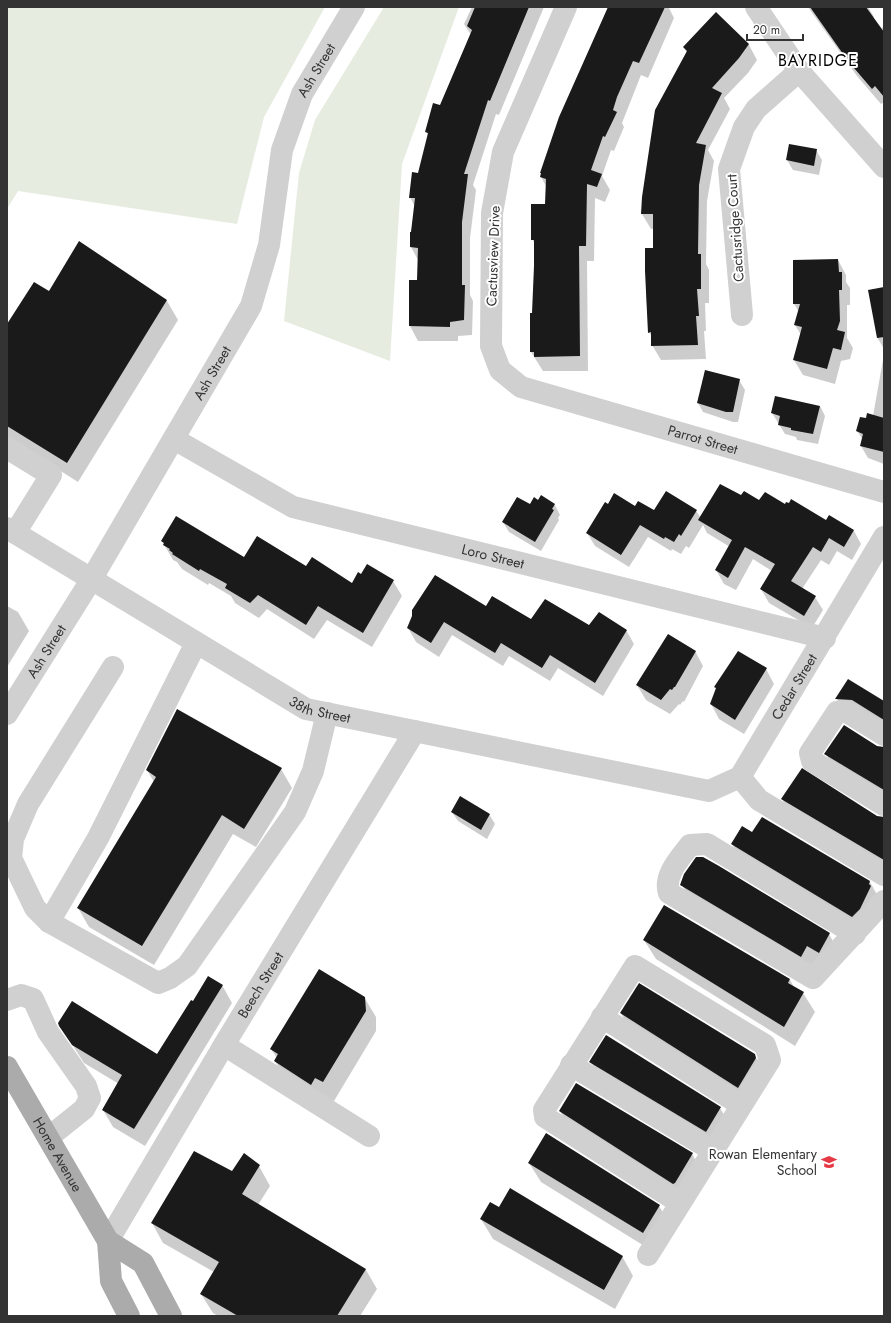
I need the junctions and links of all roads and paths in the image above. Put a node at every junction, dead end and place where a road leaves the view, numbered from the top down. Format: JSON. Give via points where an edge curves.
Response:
{"nodes":[{"id":1,"x":354,"y":7,"type":"edge"},
{"id":2,"x":566,"y":7,"type":"edge"},
{"id":3,"x":756,"y":7,"type":"edge"},
{"id":4,"x":799,"y":71,"type":"junction"},
{"id":5,"x":884,"y":167,"type":"edge"},
{"id":6,"x":742,"y":315,"type":"dead end"},
{"id":7,"x":521,"y":387,"type":"joint"},
{"id":8,"x":174,"y":439,"type":"junction"},
{"id":9,"x":7,"y":448,"type":"edge"},
{"id":10,"x":884,"y":492,"type":"edge"},
{"id":11,"x":11,"y":531,"type":"edge"},
{"id":12,"x":884,"y":537,"type":"edge"},
{"id":13,"x":91,"y":580,"type":"junction"},
{"id":14,"x":825,"y":638,"type":"junction"},
{"id":15,"x":196,"y":643,"type":"junction"},
{"id":16,"x":113,"y":667,"type":"dead end"},
{"id":17,"x":327,"y":713,"type":"junction"},
{"id":18,"x":7,"y":714,"type":"edge"},
{"id":19,"x":415,"y":731,"type":"junction"},
{"id":20,"x":884,"y":735,"type":"edge"},
{"id":21,"x":740,"y":777,"type":"junction"},
{"id":22,"x":884,"y":804,"type":"edge"},
{"id":23,"x":884,"y":875,"type":"edge"},
{"id":24,"x":884,"y":901,"type":"edge"},
{"id":25,"x":49,"y":922,"type":"junction"},
{"id":26,"x":855,"y":934,"type":"junction"},
{"id":27,"x":7,"y":1000,"type":"edge"},
{"id":28,"x":602,"y":1017,"type":"junction"},
{"id":29,"x":224,"y":1045,"type":"junction"},
{"id":30,"x":571,"y":1065,"type":"junction"},
{"id":31,"x":7,"y":1067,"type":"edge"},
{"id":32,"x":741,"y":1105,"type":"junction"},
{"id":33,"x":369,"y":1136,"type":"dead end"},
{"id":34,"x":49,"y":1137,"type":"junction"},
{"id":35,"x":712,"y":1150,"type":"junction"},
{"id":36,"x":680,"y":1203,"type":"junction"},
{"id":37,"x":108,"y":1241,"type":"junction"},
{"id":38,"x":648,"y":1255,"type":"dead end"},
{"id":39,"x":129,"y":1316,"type":"edge"},
{"id":40,"x":171,"y":1316,"type":"edge"}],
"edges":[{"from":1,"to":8,"type":"street","name":"Ash Street","via":[[302,94],[282,150],[269,245],[251,306]]},
{"from":2,"to":7,"type":"street","name":"Cactusview Drive","via":[[503,152],[492,213],[491,346],[500,370]]},
{"from":3,"to":4,"type":"street"},
{"from":4,"to":5,"type":"street"},
{"from":4,"to":6,"type":"street","name":"Cactusridge Court","via":[[756,109],[744,127],[729,169]]},
{"from":7,"to":10,"type":"street","name":"Parrot Street"},
{"from":8,"to":13,"type":"street","name":"Ash Street"},
{"from":8,"to":14,"type":"street","name":"Loro Street","via":[[293,507]]},
{"from":9,"to":11,"type":"street","via":[[51,475]]},
{"from":11,"to":13,"type":"street","name":"38th Street"},
{"from":12,"to":14,"type":"street","name":"Cedar Street"},
{"from":13,"to":15,"type":"street","name":"38th Street"},
{"from":13,"to":18,"type":"street","name":"Ash Street"},
{"from":14,"to":21,"type":"street","name":"Cedar Street"},
{"from":15,"to":17,"type":"street","name":"38th Street","via":[[306,709]]},
{"from":15,"to":25,"type":"street","via":[[98,838]]},
{"from":16,"to":25,"type":"street","via":[[28,804],[13,839],[11,858],[35,908]]},
{"from":17,"to":19,"type":"street","name":"38th Street"},
{"from":17,"to":25,"type":"street","via":[[313,771],[295,812],[187,966],[158,983]]},
{"from":19,"to":21,"type":"street","name":"38th Street","via":[[709,791]]},
{"from":19,"to":29,"type":"street","name":"Beech Street"},
{"from":20,"to":22,"type":"street","via":[[845,711],[837,712],[810,753],[812,761]]},
{"from":21,"to":23,"type":"street","via":[[759,800]]},
{"from":24,"to":26,"type":"street"},
{"from":26,"to":26,"type":"street","via":[[813,978],[669,894],[666,887],[674,866],[690,846],[707,844]]},
{"from":27,"to":34,"type":"street","via":[[21,995],[33,999],[48,1032],[86,1086],[90,1098],[84,1109]]},
{"from":28,"to":30,"type":"street"},
{"from":28,"to":32,"type":"street"},
{"from":28,"to":32,"type":"street","via":[[635,966],[765,1045],[770,1060]]},
{"from":29,"to":33,"type":"street"},
{"from":29,"to":37,"type":"street","name":"Beech Street"},
{"from":30,"to":35,"type":"street"},
{"from":30,"to":36,"type":"street","via":[[544,1110],[544,1117]]},
{"from":31,"to":34,"type":"main road","name":"Home Avenue"},
{"from":32,"to":35,"type":"street"},
{"from":34,"to":37,"type":"main road","name":"Home Avenue"},
{"from":35,"to":36,"type":"street"},
{"from":36,"to":38,"type":"street"},
{"from":37,"to":39,"type":"main road","name":"Home Avenue","via":[[111,1281]]},
{"from":37,"to":40,"type":"main road","name":"Home Avenue","via":[[143,1263]]}]}
